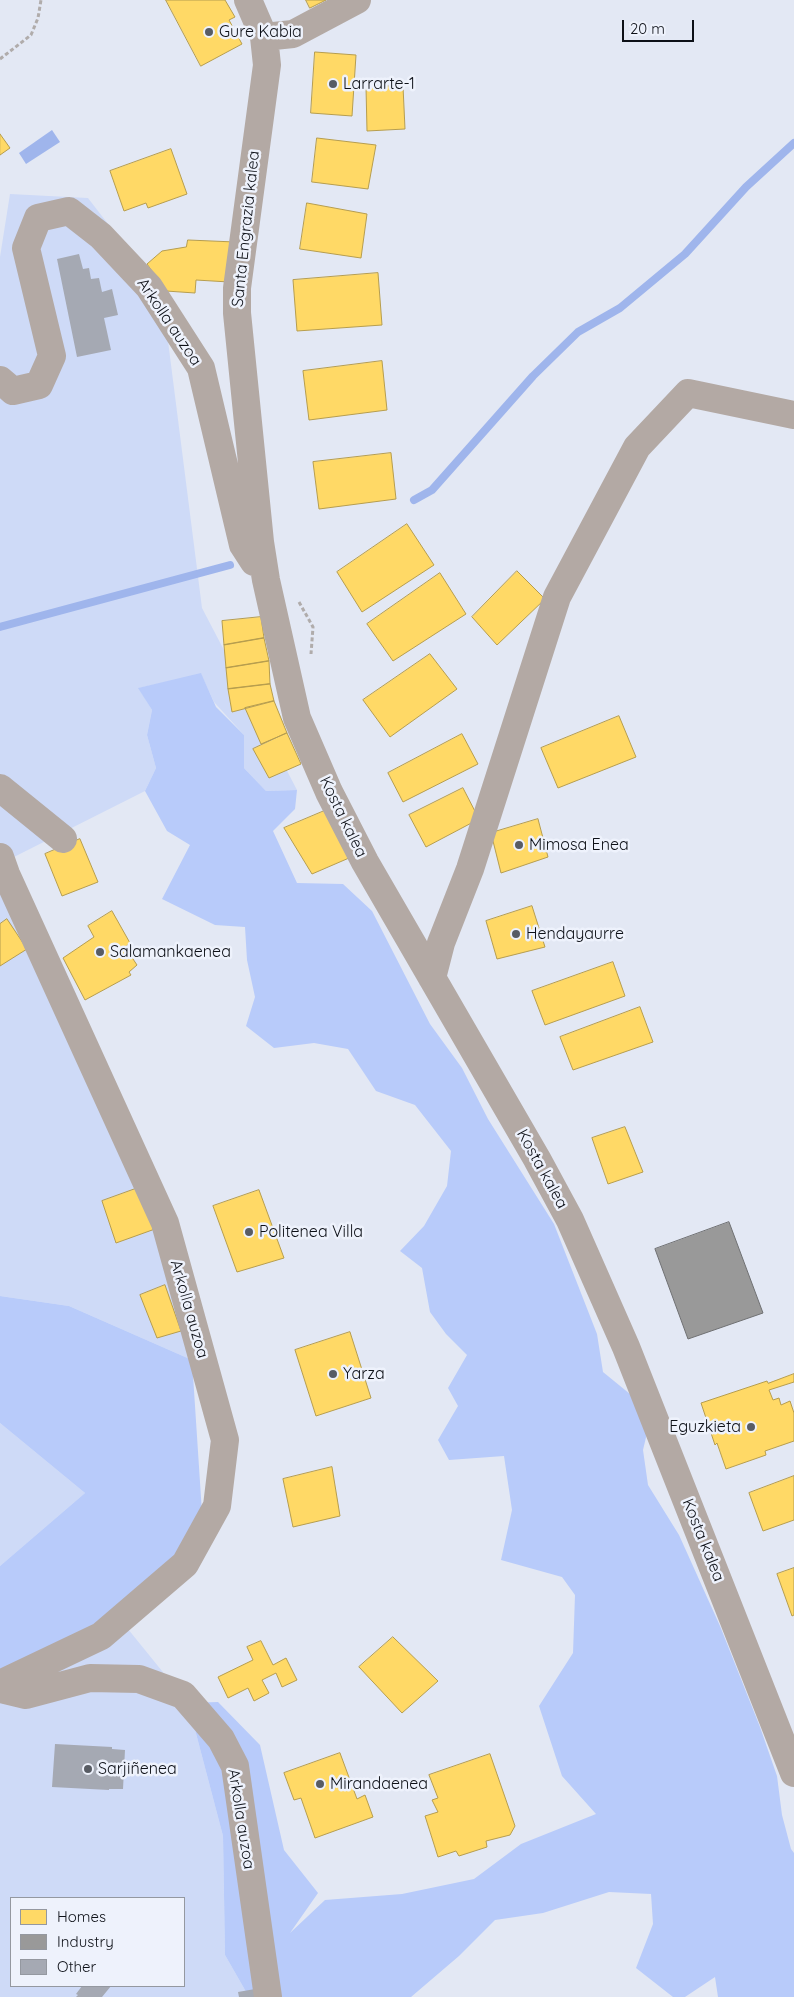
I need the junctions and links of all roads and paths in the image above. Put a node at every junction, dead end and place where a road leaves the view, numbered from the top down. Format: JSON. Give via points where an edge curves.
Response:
{"nodes":[{"id":1,"x":41,"y":0,"type":"edge"},
{"id":2,"x":248,"y":0,"type":"edge"},
{"id":3,"x":357,"y":0,"type":"edge"},
{"id":4,"x":264,"y":37,"type":"junction"},
{"id":5,"x":0,"y":59,"type":"edge"},
{"id":6,"x":0,"y":380,"type":"edge"},
{"id":7,"x":794,"y":415,"type":"edge"},
{"id":8,"x":266,"y":580,"type":"junction"},
{"id":9,"x":0,"y":788,"type":"edge"},
{"id":10,"x":63,"y":839,"type":"dead end"},
{"id":11,"x":0,"y":857,"type":"edge"},
{"id":12,"x":432,"y":978,"type":"junction"},
{"id":13,"x":0,"y":1684,"type":"edge"},
{"id":14,"x":0,"y":1688,"type":"edge"},
{"id":15,"x":794,"y":1773,"type":"edge"},
{"id":16,"x":268,"y":1997,"type":"edge"}],
"edges":[{"from":1,"to":5,"type":"path","via":[[31,35]]},
{"from":2,"to":4,"type":"street","name":"Santa Engrazia kalea"},
{"from":3,"to":4,"type":"street","via":[[293,34]]},
{"from":4,"to":8,"type":"street","name":"Santa Engrazia kalea","via":[[267,65],[236,313]]},
{"from":6,"to":8,"type":"street","name":"Arkolla auzoa","via":[[13,391],[39,385],[52,356],[26,248],[38,218],[69,211],[101,236],[149,288],[201,368],[244,545]]},
{"from":7,"to":12,"type":"street","via":[[688,393],[636,447],[557,597]]},
{"from":8,"to":12,"type":"street","name":"Kosta kalea","via":[[297,718],[329,792],[365,862]]},
{"from":9,"to":10,"type":"street"},
{"from":11,"to":13,"type":"street","name":"Arkolla auzoa","via":[[165,1223],[225,1440],[217,1506],[185,1564],[101,1636]]},
{"from":12,"to":15,"type":"street","name":"Kosta kalea","via":[[570,1220],[626,1347]]},
{"from":14,"to":16,"type":"street","name":"Arkolla auzoa","via":[[26,1695],[90,1678],[139,1679],[183,1695],[221,1739],[235,1766]]}]}
